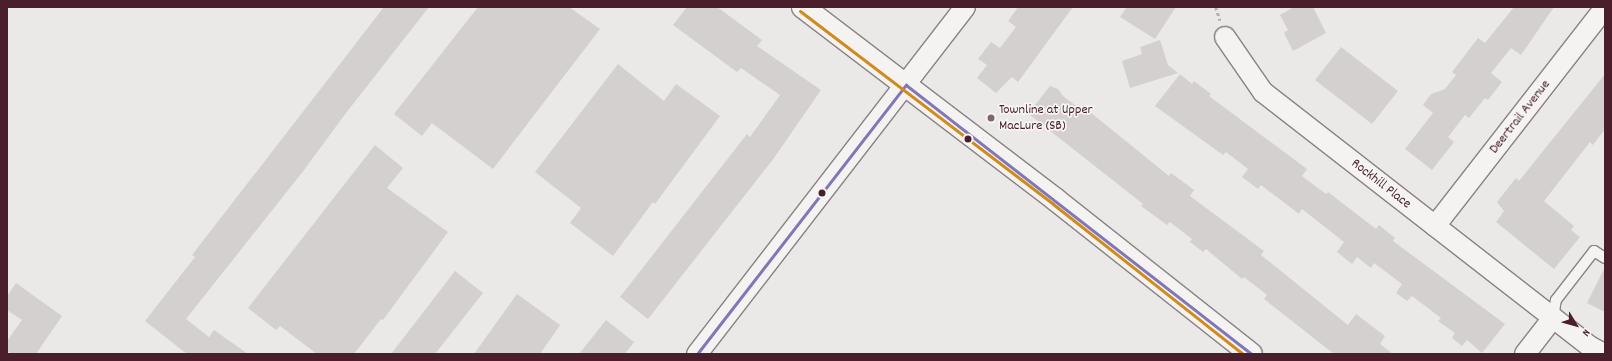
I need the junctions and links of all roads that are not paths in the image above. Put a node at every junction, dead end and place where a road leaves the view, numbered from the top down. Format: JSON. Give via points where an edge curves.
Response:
{"nodes":[{"id":1,"x":803,"y":7,"type":"edge"},
{"id":2,"x":965,"y":7,"type":"edge"},
{"id":3,"x":1605,"y":8,"type":"edge"},
{"id":4,"x":1225,"y":37,"type":"dead end"},
{"id":5,"x":906,"y":85,"type":"junction"},
{"id":6,"x":1435,"y":226,"type":"junction"},
{"id":7,"x":1605,"y":258,"type":"edge"},
{"id":8,"x":1553,"y":318,"type":"junction"},
{"id":9,"x":697,"y":354,"type":"edge"},
{"id":10,"x":1251,"y":354,"type":"edge"},
{"id":11,"x":1525,"y":354,"type":"edge"},
{"id":12,"x":1604,"y":354,"type":"edge"}],
"edges":[{"from":1,"to":5,"type":"street"},
{"from":2,"to":5,"type":"street"},
{"from":3,"to":6,"type":"street","name":"Deertrail Avenue"},
{"from":4,"to":6,"type":"street","name":"Rockhill Place","via":[[1262,92]]},
{"from":5,"to":9,"type":"street"},
{"from":5,"to":10,"type":"street"},
{"from":6,"to":8,"type":"street","name":"Rockhill Place"},
{"from":7,"to":8,"type":"lane","via":[[1594,251],[1556,300]]},
{"from":8,"to":11,"type":"street"},
{"from":8,"to":12,"type":"street","name":"Rockhill Place"}]}
